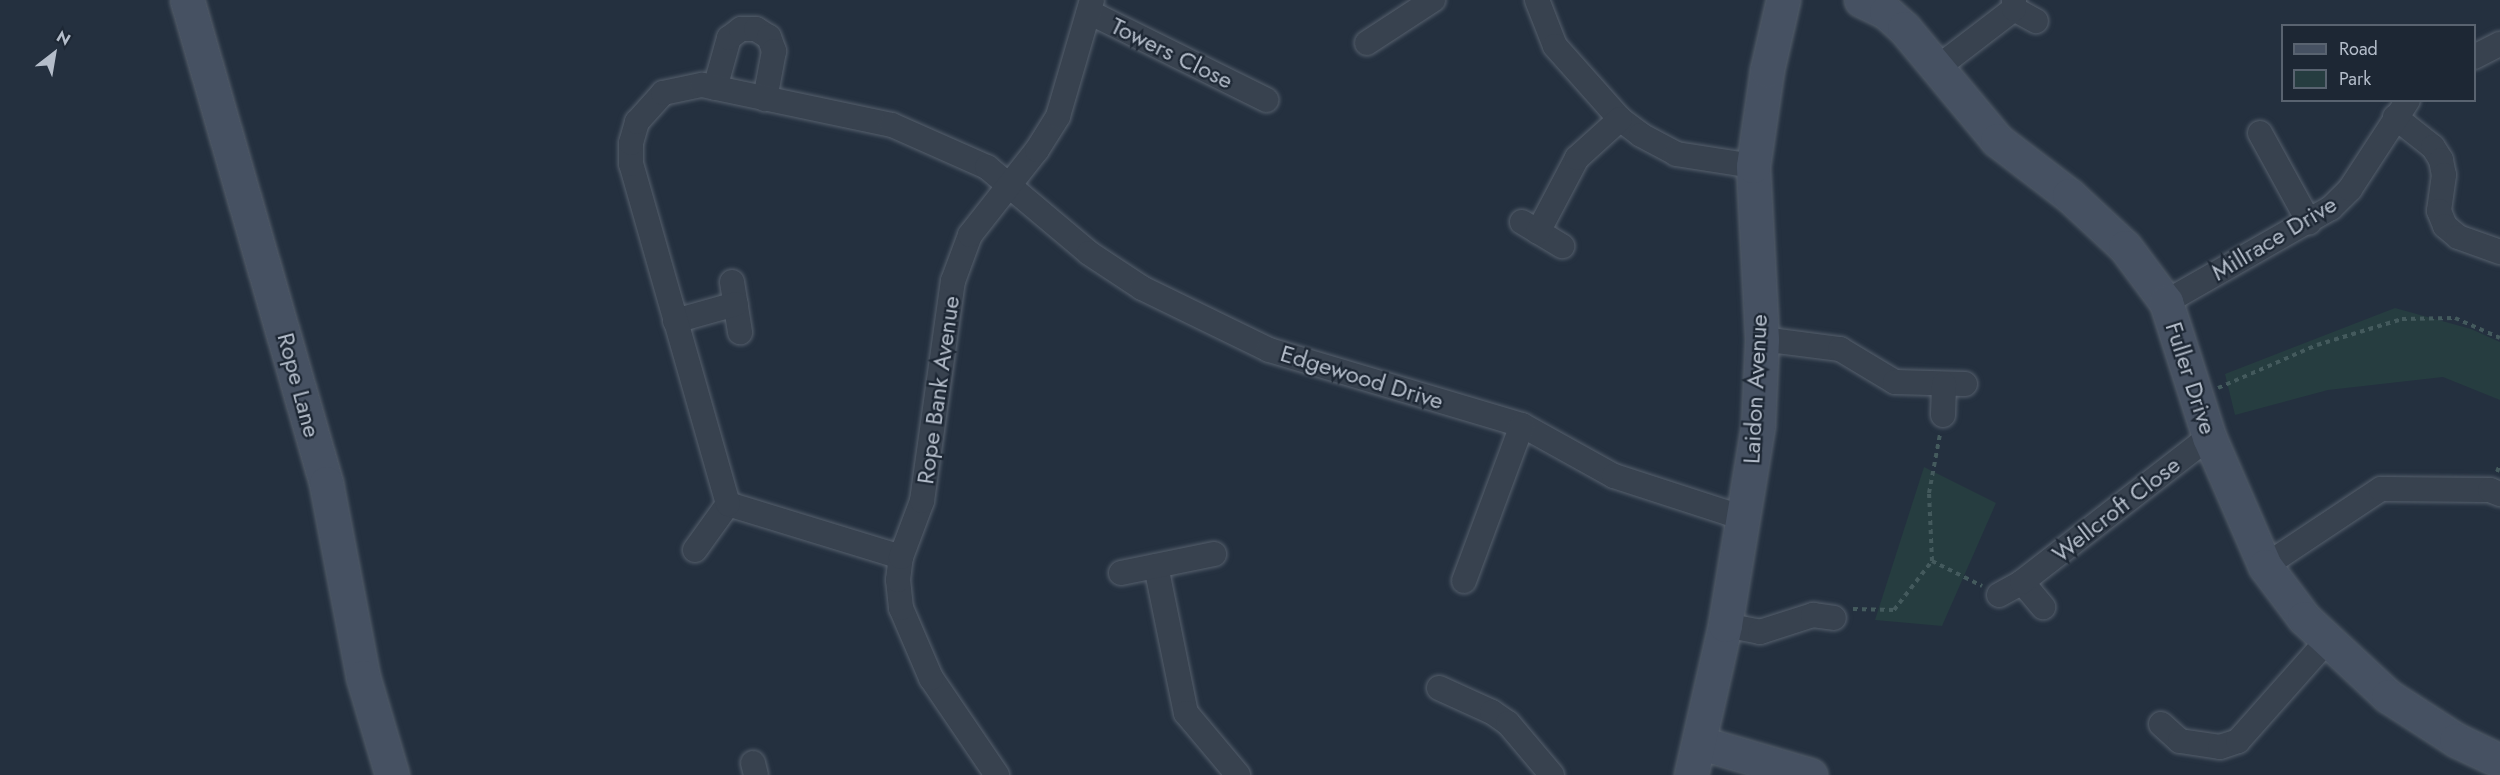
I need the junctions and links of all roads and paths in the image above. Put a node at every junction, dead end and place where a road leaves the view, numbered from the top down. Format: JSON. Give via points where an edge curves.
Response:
{"nodes":[{"id":1,"x":187,"y":0,"type":"edge"},
{"id":2,"x":1433,"y":0,"type":"edge"},
{"id":3,"x":1537,"y":0,"type":"edge"},
{"id":4,"x":1783,"y":0,"type":"edge"},
{"id":5,"x":1862,"y":0,"type":"edge"},
{"id":6,"x":2014,"y":5,"type":"edge"},
{"id":7,"x":1090,"y":6,"type":"edge"},
{"id":8,"x":2036,"y":21,"type":"dead end"},
{"id":9,"x":1368,"y":43,"type":"dead end"},
{"id":10,"x":2500,"y":44,"type":"edge"},
{"id":11,"x":2476,"y":56,"type":"edge"},
{"id":12,"x":1937,"y":68,"type":"junction"},
{"id":13,"x":715,"y":88,"type":"junction"},
{"id":14,"x":765,"y":99,"type":"junction"},
{"id":15,"x":1266,"y":100,"type":"dead end"},
{"id":16,"x":2402,"y":109,"type":"edge"},
{"id":17,"x":1620,"y":118,"type":"junction"},
{"id":18,"x":2260,"y":133,"type":"dead end"},
{"id":19,"x":1753,"y":166,"type":"junction"},
{"id":20,"x":1009,"y":183,"type":"junction"},
{"id":21,"x":2309,"y":222,"type":"junction"},
{"id":22,"x":1562,"y":246,"type":"dead end"},
{"id":23,"x":2500,"y":252,"type":"edge"},
{"id":24,"x":2166,"y":302,"type":"junction"},
{"id":25,"x":675,"y":321,"type":"junction"},
{"id":26,"x":740,"y":332,"type":"dead end"},
{"id":27,"x":2500,"y":338,"type":"edge"},
{"id":28,"x":1762,"y":339,"type":"junction"},
{"id":29,"x":2198,"y":396,"type":"junction"},
{"id":30,"x":1943,"y":415,"type":"joint"},
{"id":31,"x":1522,"y":425,"type":"junction"},
{"id":32,"x":2209,"y":437,"type":"junction"},
{"id":33,"x":2500,"y":494,"type":"edge"},
{"id":34,"x":728,"y":504,"type":"junction"},
{"id":35,"x":1743,"y":518,"type":"junction"},
{"id":36,"x":695,"y":550,"type":"dead end"},
{"id":37,"x":1214,"y":554,"type":"dead end"},
{"id":38,"x":901,"y":556,"type":"junction"},
{"id":39,"x":1932,"y":561,"type":"junction"},
{"id":40,"x":1156,"y":566,"type":"junction"},
{"id":41,"x":2265,"y":566,"type":"junction"},
{"id":42,"x":1121,"y":573,"type":"dead end"},
{"id":43,"x":1464,"y":581,"type":"dead end"},
{"id":44,"x":2022,"y":582,"type":"junction"},
{"id":45,"x":2000,"y":595,"type":"joint"},
{"id":46,"x":2043,"y":607,"type":"dead end"},
{"id":47,"x":1820,"y":610,"type":"joint"},
{"id":48,"x":1725,"y":626,"type":"junction"},
{"id":49,"x":2326,"y":642,"type":"junction"},
{"id":50,"x":1439,"y":688,"type":"dead end"},
{"id":51,"x":2161,"y":724,"type":"dead end"},
{"id":52,"x":1701,"y":743,"type":"junction"},
{"id":53,"x":2493,"y":765,"type":"edge"},
{"id":54,"x":392,"y":775,"type":"edge"},
{"id":55,"x":997,"y":775,"type":"edge"},
{"id":56,"x":1238,"y":775,"type":"edge"},
{"id":57,"x":1552,"y":775,"type":"edge"},
{"id":58,"x":1690,"y":775,"type":"edge"},
{"id":59,"x":1810,"y":775,"type":"edge"}],
"edges":[{"from":1,"to":54,"type":"street","name":"Rope Lane","via":[[326,483],[363,677]]},
{"from":2,"to":9,"type":"street"},
{"from":3,"to":17,"type":"street","via":[[1555,46]]},
{"from":4,"to":19,"type":"street","name":"Laidon Avenue","via":[[1767,70]]},
{"from":5,"to":12,"type":"street","name":"Fuller Drive","via":[[1886,12],[1904,28]]},
{"from":6,"to":8,"type":"street"},
{"from":6,"to":12,"type":"street"},
{"from":7,"to":15,"type":"street","name":"Towers Close"},
{"from":7,"to":20,"type":"street","name":"Rope Bank Avenue","via":[[1058,116],[1037,150]]},
{"from":10,"to":11,"type":"street"},
{"from":12,"to":24,"type":"street","name":"Fuller Drive","via":[[1997,140],[2069,195],[2125,247]]},
{"from":13,"to":14,"type":"street","name":"Edgewood Drive"},
{"from":13,"to":14,"type":"street","via":[[729,38],[741,29],[756,29],[769,37],[774,51]]},
{"from":13,"to":25,"type":"street","name":"Edgewood Drive","via":[[689,85],[663,93],[644,111],[631,143],[632,164]]},
{"from":14,"to":20,"type":"street","name":"Edgewood Drive","via":[[892,125],[987,167]]},
{"from":16,"to":21,"type":"street","name":"Millrace Drive","via":[[2350,189]]},
{"from":16,"to":23,"type":"street","via":[[2441,160],[2444,175],[2439,211],[2445,226],[2458,237]]},
{"from":17,"to":19,"type":"street","via":[[1676,154]]},
{"from":17,"to":22,"type":"street","via":[[1577,158],[1530,227]]},
{"from":18,"to":21,"type":"street"},
{"from":19,"to":28,"type":"street","name":"Laidon Avenue"},
{"from":20,"to":31,"type":"street","name":"Edgewood Drive","via":[[1089,253],[1142,288],[1269,350]]},
{"from":20,"to":38,"type":"street","name":"Rope Bank Avenue","via":[[970,235],[953,281],[922,501]]},
{"from":21,"to":24,"type":"street","name":"Millrace Drive"},
{"from":24,"to":29,"type":"street","name":"Fuller Drive"},
{"from":25,"to":26,"type":"street","via":[[734,293]]},
{"from":25,"to":34,"type":"street","name":"Edgewood Drive"},
{"from":27,"to":29,"type":"path","via":[[2455,318],[2403,319],[2317,345]]},
{"from":28,"to":30,"type":"street","via":[[1827,345],[1852,355],[1895,382],[1955,384]]},
{"from":28,"to":35,"type":"street","name":"Laidon Avenue","via":[[1758,425]]},
{"from":29,"to":32,"type":"street","name":"Fuller Drive"},
{"from":30,"to":39,"type":"path","via":[[1929,493]]},
{"from":31,"to":35,"type":"street","name":"Edgewood Drive","via":[[1614,476]]},
{"from":31,"to":43,"type":"street"},
{"from":32,"to":41,"type":"street","name":"Fuller Drive"},
{"from":32,"to":44,"type":"street","name":"Wellcroft Close"},
{"from":33,"to":41,"type":"street","via":[[2490,490],[2381,489]]},
{"from":34,"to":36,"type":"street"},
{"from":34,"to":38,"type":"street"},
{"from":35,"to":48,"type":"street","name":"Laidon Avenue"},
{"from":37,"to":40,"type":"street"},
{"from":38,"to":55,"type":"street","name":"Rope Bank Avenue","via":[[898,580],[902,608],[931,678]]},
{"from":39,"to":45,"type":"path"},
{"from":39,"to":47,"type":"path","via":[[1894,610]]},
{"from":40,"to":42,"type":"street"},
{"from":40,"to":56,"type":"street","via":[[1186,713]]},
{"from":41,"to":49,"type":"street","name":"Fuller Drive"},
{"from":44,"to":45,"type":"street","name":"Wellcroft Close"},
{"from":44,"to":46,"type":"street"},
{"from":47,"to":48,"type":"street","via":[[1760,632]]},
{"from":48,"to":52,"type":"street","name":"Laidon Avenue"},
{"from":49,"to":51,"type":"street","via":[[2238,741],[2220,747],[2180,741]]},
{"from":49,"to":53,"type":"street","name":"Fuller Drive","via":[[2388,696]]},
{"from":50,"to":57,"type":"street","via":[[1508,723]]},
{"from":52,"to":58,"type":"street","name":"Laidon Avenue"},
{"from":52,"to":59,"type":"street"}]}
